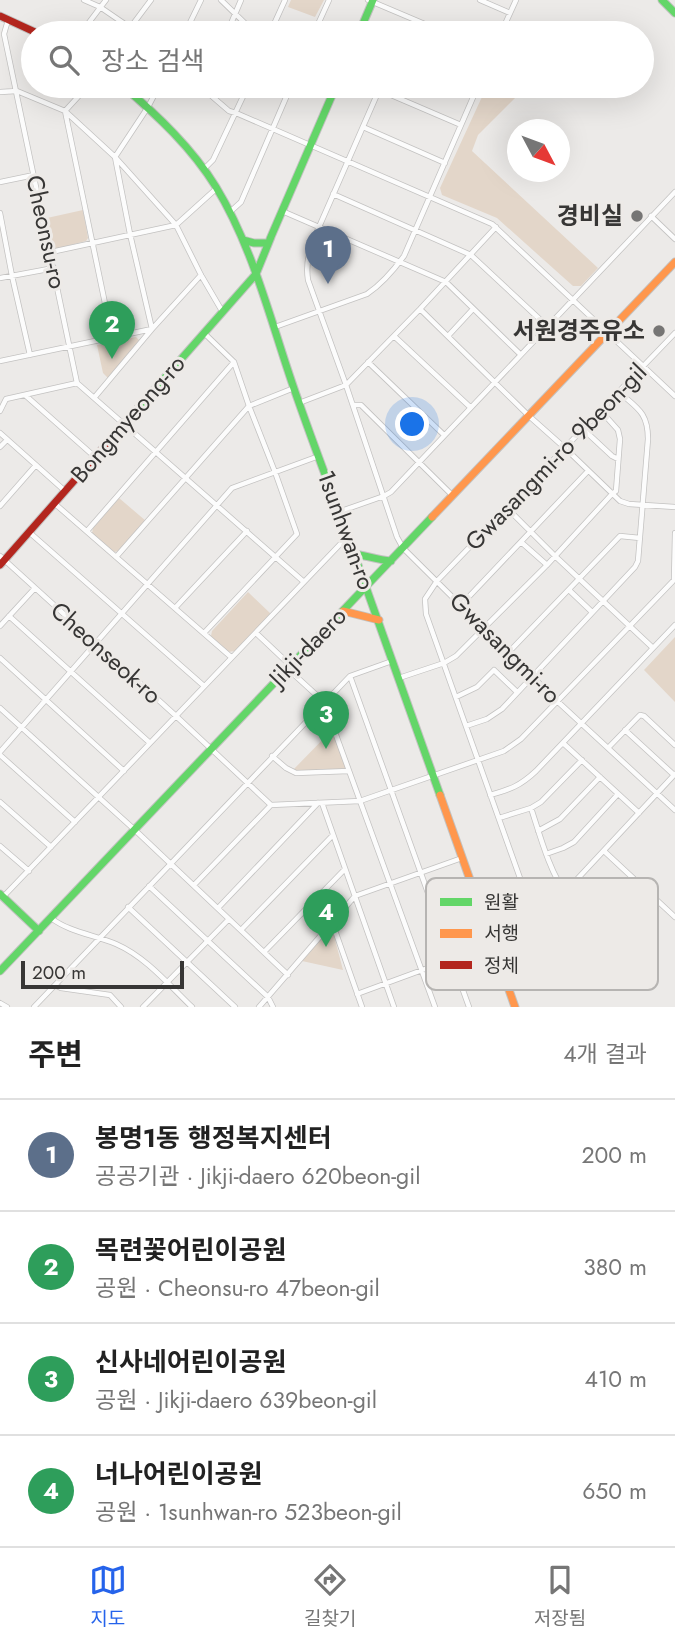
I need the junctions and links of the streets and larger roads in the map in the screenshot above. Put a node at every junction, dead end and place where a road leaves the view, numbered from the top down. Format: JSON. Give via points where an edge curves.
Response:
{"nodes":[{"id":1,"x":84,"y":0,"type":"edge"},
{"id":2,"x":106,"y":0,"type":"edge"},
{"id":3,"x":151,"y":0,"type":"edge"},
{"id":4,"x":201,"y":0,"type":"edge"},
{"id":5,"x":221,"y":0,"type":"edge"},
{"id":6,"x":241,"y":0,"type":"edge"},
{"id":7,"x":285,"y":0,"type":"edge"},
{"id":8,"x":329,"y":0,"type":"edge"},
{"id":9,"x":480,"y":0,"type":"edge"},
{"id":10,"x":516,"y":0,"type":"edge"},
{"id":11,"x":662,"y":0,"type":"edge"},
{"id":12,"x":371,"y":1,"type":"edge"},
{"id":13,"x":100,"y":7,"type":"junction"},
{"id":14,"x":674,"y":9,"type":"edge"},
{"id":15,"x":510,"y":13,"type":"junction"},
{"id":16,"x":235,"y":14,"type":"junction"},
{"id":17,"x":4,"y":18,"type":"edge"},
{"id":18,"x":90,"y":21,"type":"edge"},
{"id":19,"x":120,"y":21,"type":"edge"},
{"id":20,"x":135,"y":21,"type":"edge"},
{"id":21,"x":191,"y":21,"type":"edge"},
{"id":22,"x":232,"y":21,"type":"edge"},
{"id":23,"x":242,"y":21,"type":"edge"},
{"id":24,"x":275,"y":21,"type":"edge"},
{"id":25,"x":319,"y":21,"type":"edge"},
{"id":26,"x":364,"y":21,"type":"edge"},
{"id":27,"x":418,"y":21,"type":"edge"},
{"id":28,"x":506,"y":21,"type":"edge"},
{"id":29,"x":21,"y":26,"type":"edge"},
{"id":30,"x":17,"y":90,"type":"junction"},
{"id":31,"x":0,"y":92,"type":"edge"},
{"id":32,"x":21,"y":92,"type":"edge"},
{"id":33,"x":35,"y":98,"type":"edge"},
{"id":34,"x":77,"y":98,"type":"edge"},
{"id":35,"x":137,"y":98,"type":"edge"},
{"id":36,"x":153,"y":98,"type":"edge"},
{"id":37,"x":214,"y":98,"type":"edge"},
{"id":38,"x":243,"y":98,"type":"edge"},
{"id":39,"x":286,"y":98,"type":"edge"},
{"id":40,"x":331,"y":98,"type":"edge"},
{"id":41,"x":376,"y":98,"type":"edge"},
{"id":42,"x":398,"y":98,"type":"edge"},
{"id":43,"x":473,"y":98,"type":"edge"},
{"id":44,"x":148,"y":107,"type":"junction"},
{"id":45,"x":65,"y":111,"type":"junction"},
{"id":46,"x":236,"y":113,"type":"junction"},
{"id":47,"x":461,"y":125,"type":"junction"},
{"id":48,"x":363,"y":127,"type":"junction"},
{"id":49,"x":273,"y":128,"type":"junction"},
{"id":50,"x":310,"y":145,"type":"junction"},
{"id":51,"x":115,"y":157,"type":"junction"},
{"id":52,"x":348,"y":161,"type":"junction"},
{"id":53,"x":445,"y":163,"type":"junction"},
{"id":54,"x":204,"y":169,"type":"junction"},
{"id":55,"x":34,"y":175,"type":"junction"},
{"id":56,"x":0,"y":183,"type":"edge"},
{"id":57,"x":217,"y":188,"type":"junction"},
{"id":58,"x":675,"y":192,"type":"edge"},
{"id":59,"x":333,"y":194,"type":"junction"},
{"id":60,"x":430,"y":197,"type":"junction"},
{"id":61,"x":282,"y":211,"type":"junction"},
{"id":62,"x":230,"y":212,"type":"junction"},
{"id":63,"x":0,"y":213,"type":"edge"},
{"id":64,"x":651,"y":216,"type":"junction"},
{"id":65,"x":176,"y":225,"type":"junction"},
{"id":66,"x":318,"y":227,"type":"junction"},
{"id":67,"x":496,"y":227,"type":"junction"},
{"id":68,"x":2,"y":230,"type":"edge"},
{"id":69,"x":416,"y":230,"type":"junction"},
{"id":70,"x":130,"y":234,"type":"junction"},
{"id":71,"x":675,"y":239,"type":"edge"},
{"id":72,"x":243,"y":240,"type":"junction"},
{"id":73,"x":270,"y":240,"type":"junction"},
{"id":74,"x":91,"y":243,"type":"junction"},
{"id":75,"x":51,"y":252,"type":"junction"},
{"id":76,"x":471,"y":254,"type":"junction"},
{"id":77,"x":251,"y":262,"type":"junction"},
{"id":78,"x":400,"y":262,"type":"junction"},
{"id":79,"x":675,"y":262,"type":"edge"},
{"id":80,"x":54,"y":268,"type":"junction"},
{"id":81,"x":256,"y":274,"type":"junction"},
{"id":82,"x":201,"y":275,"type":"junction"},
{"id":83,"x":12,"y":276,"type":"junction"},
{"id":84,"x":0,"y":278,"type":"edge"},
{"id":85,"x":446,"y":282,"type":"junction"},
{"id":86,"x":572,"y":299,"type":"junction"},
{"id":87,"x":420,"y":309,"type":"junction"},
{"id":88,"x":473,"y":309,"type":"junction"},
{"id":89,"x":222,"y":311,"type":"junction"},
{"id":90,"x":319,"y":312,"type":"junction"},
{"id":91,"x":547,"y":326,"type":"junction"},
{"id":92,"x":275,"y":327,"type":"junction"},
{"id":93,"x":152,"y":329,"type":"junction"},
{"id":94,"x":204,"y":332,"type":"junction"},
{"id":95,"x":608,"y":333,"type":"junction"},
{"id":96,"x":675,"y":333,"type":"edge"},
{"id":97,"x":394,"y":336,"type":"junction"},
{"id":98,"x":112,"y":337,"type":"junction"},
{"id":99,"x":447,"y":337,"type":"junction"},
{"id":100,"x":71,"y":346,"type":"junction"},
{"id":101,"x":520,"y":354,"type":"junction"},
{"id":102,"x":30,"y":355,"type":"junction"},
{"id":103,"x":0,"y":361,"type":"edge"},
{"id":104,"x":234,"y":362,"type":"junction"},
{"id":105,"x":368,"y":362,"type":"junction"},
{"id":106,"x":643,"y":366,"type":"junction"},
{"id":107,"x":494,"y":382,"type":"junction"},
{"id":108,"x":78,"y":383,"type":"junction"},
{"id":109,"x":346,"y":385,"type":"junction"},
{"id":110,"x":294,"y":388,"type":"junction"},
{"id":111,"x":619,"y":392,"type":"junction"},
{"id":112,"x":25,"y":395,"type":"junction"},
{"id":113,"x":675,"y":396,"type":"edge"},
{"id":114,"x":94,"y":398,"type":"junction"},
{"id":115,"x":299,"y":403,"type":"junction"},
{"id":116,"x":353,"y":405,"type":"junction"},
{"id":117,"x":249,"y":406,"type":"junction"},
{"id":118,"x":470,"y":407,"type":"junction"},
{"id":119,"x":0,"y":411,"type":"edge"},
{"id":120,"x":601,"y":411,"type":"junction"},
{"id":121,"x":529,"y":416,"type":"junction"},
{"id":122,"x":125,"y":423,"type":"junction"},
{"id":123,"x":583,"y":429,"type":"junction"},
{"id":124,"x":0,"y":433,"type":"edge"},
{"id":125,"x":444,"y":435,"type":"junction"},
{"id":126,"x":7,"y":440,"type":"junction"},
{"id":127,"x":0,"y":447,"type":"edge"},
{"id":128,"x":565,"y":448,"type":"junction"},
{"id":129,"x":156,"y":450,"type":"junction"},
{"id":130,"x":320,"y":456,"type":"junction"},
{"id":131,"x":95,"y":457,"type":"junction"},
{"id":132,"x":618,"y":459,"type":"junction"},
{"id":133,"x":419,"y":461,"type":"junction"},
{"id":134,"x":36,"y":465,"type":"junction"},
{"id":135,"x":588,"y":471,"type":"junction"},
{"id":136,"x":275,"y":472,"type":"junction"},
{"id":137,"x":187,"y":478,"type":"junction"},
{"id":138,"x":65,"y":491,"type":"junction"},
{"id":139,"x":611,"y":494,"type":"junction"},
{"id":140,"x":384,"y":496,"type":"junction"},
{"id":141,"x":453,"y":496,"type":"junction"},
{"id":142,"x":54,"y":503,"type":"junction"},
{"id":143,"x":218,"y":504,"type":"junction"},
{"id":144,"x":641,"y":504,"type":"junction"},
{"id":145,"x":0,"y":506,"type":"edge"},
{"id":146,"x":675,"y":507,"type":"edge"},
{"id":147,"x":507,"y":508,"type":"junction"},
{"id":148,"x":341,"y":512,"type":"junction"},
{"id":149,"x":87,"y":531,"type":"junction"},
{"id":150,"x":247,"y":531,"type":"junction"},
{"id":151,"x":29,"y":532,"type":"junction"},
{"id":152,"x":532,"y":532,"type":"junction"},
{"id":153,"x":675,"y":533,"type":"edge"},
{"id":154,"x":348,"y":535,"type":"junction"},
{"id":155,"x":640,"y":538,"type":"junction"},
{"id":156,"x":521,"y":542,"type":"junction"},
{"id":157,"x":403,"y":548,"type":"junction"},
{"id":158,"x":355,"y":554,"type":"junction"},
{"id":159,"x":555,"y":556,"type":"junction"},
{"id":160,"x":116,"y":557,"type":"junction"},
{"id":161,"x":276,"y":557,"type":"junction"},
{"id":162,"x":1,"y":561,"type":"edge"},
{"id":163,"x":391,"y":561,"type":"junction"},
{"id":164,"x":547,"y":565,"type":"junction"},
{"id":165,"x":580,"y":579,"type":"junction"},
{"id":166,"x":437,"y":581,"type":"junction"},
{"id":167,"x":674,"y":581,"type":"edge"},
{"id":168,"x":304,"y":582,"type":"junction"},
{"id":169,"x":147,"y":585,"type":"junction"},
{"id":170,"x":367,"y":586,"type":"junction"},
{"id":171,"x":35,"y":588,"type":"junction"},
{"id":172,"x":569,"y":590,"type":"junction"},
{"id":173,"x":604,"y":601,"type":"junction"},
{"id":174,"x":461,"y":605,"type":"junction"},
{"id":175,"x":175,"y":608,"type":"junction"},
{"id":176,"x":343,"y":611,"type":"junction"},
{"id":177,"x":122,"y":612,"type":"junction"},
{"id":178,"x":592,"y":612,"type":"junction"},
{"id":179,"x":9,"y":616,"type":"junction"},
{"id":180,"x":379,"y":620,"type":"junction"},
{"id":181,"x":675,"y":625,"type":"edge"},
{"id":182,"x":0,"y":626,"type":"edge"},
{"id":183,"x":630,"y":626,"type":"junction"},
{"id":184,"x":483,"y":628,"type":"junction"},
{"id":185,"x":204,"y":633,"type":"junction"},
{"id":186,"x":256,"y":633,"type":"junction"},
{"id":187,"x":95,"y":644,"type":"junction"},
{"id":188,"x":653,"y":648,"type":"junction"},
{"id":189,"x":508,"y":653,"type":"junction"},
{"id":190,"x":0,"y":657,"type":"edge"},
{"id":191,"x":231,"y":657,"type":"junction"},
{"id":192,"x":393,"y":660,"type":"junction"},
{"id":193,"x":443,"y":663,"type":"junction"},
{"id":194,"x":289,"y":667,"type":"junction"},
{"id":195,"x":70,"y":672,"type":"junction"},
{"id":196,"x":350,"y":676,"type":"junction"},
{"id":197,"x":532,"y":676,"type":"junction"},
{"id":198,"x":399,"y":678,"type":"junction"},
{"id":199,"x":204,"y":686,"type":"junction"},
{"id":200,"x":517,"y":692,"type":"junction"},
{"id":201,"x":456,"y":697,"type":"junction"},
{"id":202,"x":46,"y":701,"type":"junction"},
{"id":203,"x":557,"y":701,"type":"junction"},
{"id":204,"x":324,"y":702,"type":"junction"},
{"id":205,"x":0,"y":708,"type":"edge"},
{"id":206,"x":176,"y":716,"type":"junction"},
{"id":207,"x":582,"y":723,"type":"junction"},
{"id":208,"x":466,"y":726,"type":"junction"},
{"id":209,"x":21,"y":727,"type":"junction"},
{"id":210,"x":625,"y":730,"type":"junction"},
{"id":211,"x":150,"y":743,"type":"junction"},
{"id":212,"x":563,"y":743,"type":"junction"},
{"id":213,"x":675,"y":745,"type":"edge"},
{"id":214,"x":608,"y":748,"type":"junction"},
{"id":215,"x":212,"y":750,"type":"junction"},
{"id":216,"x":0,"y":754,"type":"edge"},
{"id":217,"x":272,"y":756,"type":"junction"},
{"id":218,"x":478,"y":760,"type":"junction"},
{"id":219,"x":582,"y":760,"type":"junction"},
{"id":220,"x":124,"y":771,"type":"junction"},
{"id":221,"x":349,"y":771,"type":"junction"},
{"id":222,"x":433,"y":774,"type":"junction"},
{"id":223,"x":675,"y":775,"type":"edge"},
{"id":224,"x":600,"y":777,"type":"junction"},
{"id":225,"x":247,"y":782,"type":"junction"},
{"id":226,"x":391,"y":790,"type":"junction"},
{"id":227,"x":618,"y":794,"type":"junction"},
{"id":228,"x":657,"y":794,"type":"junction"},
{"id":229,"x":490,"y":795,"type":"junction"},
{"id":230,"x":99,"y":797,"type":"junction"},
{"id":231,"x":360,"y":801,"type":"junction"},
{"id":232,"x":0,"y":802,"type":"edge"},
{"id":233,"x":320,"y":803,"type":"junction"},
{"id":234,"x":271,"y":805,"type":"junction"},
{"id":235,"x":531,"y":808,"type":"junction"},
{"id":236,"x":675,"y":810,"type":"edge"},
{"id":237,"x":639,"y":813,"type":"junction"},
{"id":238,"x":499,"y":818,"type":"junction"},
{"id":239,"x":75,"y":822,"type":"junction"},
{"id":240,"x":136,"y":831,"type":"junction"},
{"id":241,"x":538,"y":831,"type":"junction"},
{"id":242,"x":333,"y":835,"type":"junction"},
{"id":243,"x":0,"y":846,"type":"edge"},
{"id":244,"x":51,"y":848,"type":"junction"},
{"id":245,"x":604,"y":851,"type":"junction"},
{"id":246,"x":546,"y":854,"type":"junction"},
{"id":247,"x":462,"y":858,"type":"junction"},
{"id":248,"x":170,"y":863,"type":"junction"},
{"id":249,"x":345,"y":869,"type":"junction"},
{"id":250,"x":29,"y":871,"type":"junction"},
{"id":251,"x":420,"y":873,"type":"junction"},
{"id":252,"x":469,"y":878,"type":"edge"},
{"id":253,"x":520,"y":878,"type":"edge"},
{"id":254,"x":557,"y":878,"type":"edge"},
{"id":255,"x":579,"y":878,"type":"edge"},
{"id":256,"x":633,"y":878,"type":"edge"},
{"id":257,"x":389,"y":883,"type":"junction"},
{"id":258,"x":194,"y":885,"type":"junction"},
{"id":259,"x":149,"y":886,"type":"junction"},
{"id":260,"x":426,"y":889,"type":"edge"},
{"id":261,"x":2,"y":896,"type":"edge"},
{"id":262,"x":355,"y":896,"type":"junction"},
{"id":263,"x":658,"y":901,"type":"edge"},
{"id":264,"x":128,"y":907,"type":"junction"},
{"id":265,"x":218,"y":908,"type":"junction"},
{"id":266,"x":675,"y":917,"type":"edge"},
{"id":267,"x":51,"y":918,"type":"junction"},
{"id":268,"x":229,"y":919,"type":"junction"},
{"id":269,"x":332,"y":922,"type":"junction"},
{"id":270,"x":241,"y":930,"type":"junction"},
{"id":271,"x":39,"y":931,"type":"junction"},
{"id":272,"x":98,"y":938,"type":"junction"},
{"id":273,"x":208,"y":942,"type":"junction"},
{"id":274,"x":264,"y":952,"type":"junction"},
{"id":275,"x":188,"y":962,"type":"junction"},
{"id":276,"x":426,"y":969,"type":"edge"},
{"id":277,"x":0,"y":971,"type":"edge"},
{"id":278,"x":421,"y":971,"type":"junction"},
{"id":279,"x":288,"y":975,"type":"junction"},
{"id":280,"x":167,"y":983,"type":"junction"},
{"id":281,"x":385,"y":984,"type":"junction"},
{"id":282,"x":426,"y":984,"type":"edge"},
{"id":283,"x":54,"y":985,"type":"junction"},
{"id":284,"x":428,"y":990,"type":"edge"},
{"id":285,"x":463,"y":990,"type":"edge"},
{"id":286,"x":509,"y":990,"type":"edge"},
{"id":287,"x":357,"y":994,"type":"junction"},
{"id":288,"x":268,"y":997,"type":"junction"},
{"id":289,"x":0,"y":1003,"type":"edge"},
{"id":290,"x":8,"y":1007,"type":"edge"},
{"id":291,"x":34,"y":1007,"type":"edge"},
{"id":292,"x":121,"y":1007,"type":"edge"},
{"id":293,"x":144,"y":1007,"type":"edge"},
{"id":294,"x":192,"y":1007,"type":"edge"},
{"id":295,"x":235,"y":1007,"type":"edge"},
{"id":296,"x":259,"y":1007,"type":"edge"},
{"id":297,"x":273,"y":1007,"type":"edge"},
{"id":298,"x":362,"y":1007,"type":"edge"},
{"id":299,"x":394,"y":1007,"type":"edge"},
{"id":300,"x":435,"y":1007,"type":"edge"},
{"id":301,"x":469,"y":1007,"type":"edge"},
{"id":302,"x":515,"y":1007,"type":"edge"}],
"edges":[{"from":1,"to":13,"type":"street"},
{"from":2,"to":13,"type":"street"},
{"from":3,"to":20,"type":"street"},
{"from":4,"to":21,"type":"street"},
{"from":5,"to":16,"type":"street"},
{"from":6,"to":16,"type":"street"},
{"from":7,"to":24,"type":"street"},
{"from":8,"to":25,"type":"street"},
{"from":9,"to":15,"type":"street"},
{"from":10,"to":15,"type":"street"},
{"from":11,"to":14,"type":"street"},
{"from":12,"to":26,"type":"street"},
{"from":12,"to":27,"type":"street"},
{"from":13,"to":18,"type":"street"},
{"from":13,"to":19,"type":"street"},
{"from":15,"to":28,"type":"street"},
{"from":16,"to":22,"type":"street"},
{"from":16,"to":23,"type":"street"},
{"from":17,"to":29,"type":"street"},
{"from":17,"to":30,"type":"street","name":"Cheonsu-ro"},
{"from":30,"to":31,"type":"street"},
{"from":30,"to":32,"type":"street"},
{"from":30,"to":55,"type":"street","name":"Cheonsu-ro"},
{"from":33,"to":45,"type":"street"},
{"from":34,"to":45,"type":"street"},
{"from":35,"to":44,"type":"street","name":"1sunhwan-ro"},
{"from":36,"to":44,"type":"street"},
{"from":37,"to":46,"type":"street"},
{"from":38,"to":46,"type":"street"},
{"from":39,"to":49,"type":"street"},
{"from":40,"to":50,"type":"street"},
{"from":41,"to":48,"type":"street"},
{"from":42,"to":47,"type":"street"},
{"from":43,"to":47,"type":"street"},
{"from":44,"to":51,"type":"street"},
{"from":44,"to":54,"type":"street","name":"1sunhwan-ro"},
{"from":45,"to":51,"type":"street"},
{"from":45,"to":74,"type":"street"},
{"from":46,"to":49,"type":"street"},
{"from":46,"to":54,"type":"street","via":[[214,160]]},
{"from":47,"to":53,"type":"street"},
{"from":48,"to":52,"type":"street"},
{"from":48,"to":53,"type":"street"},
{"from":49,"to":50,"type":"street"},
{"from":49,"to":62,"type":"street","via":[[241,202]]},
{"from":50,"to":52,"type":"street"},
{"from":50,"to":61,"type":"street"},
{"from":51,"to":65,"type":"street"},
{"from":51,"to":70,"type":"street"},
{"from":52,"to":59,"type":"street"},
{"from":52,"to":60,"type":"street"},
{"from":53,"to":60,"type":"street"},
{"from":54,"to":57,"type":"street","name":"1sunhwan-ro"},
{"from":55,"to":56,"type":"street"},
{"from":55,"to":75,"type":"street","name":"Cheonsu-ro"},
{"from":57,"to":62,"type":"street","name":"1sunhwan-ro"},
{"from":57,"to":65,"type":"street"},
{"from":58,"to":64,"type":"street"},
{"from":59,"to":66,"type":"street"},
{"from":59,"to":69,"type":"street"},
{"from":60,"to":67,"type":"street"},
{"from":60,"to":69,"type":"street"},
{"from":61,"to":66,"type":"street"},
{"from":61,"to":73,"type":"street"},
{"from":62,"to":72,"type":"street","name":"1sunhwan-ro"},
{"from":63,"to":68,"type":"street"},
{"from":64,"to":71,"type":"street"},
{"from":64,"to":86,"type":"street"},
{"from":65,"to":70,"type":"street"},
{"from":65,"to":82,"type":"street"},
{"from":66,"to":78,"type":"street"},
{"from":66,"to":90,"type":"street","via":[[307,270]]},
{"from":67,"to":76,"type":"street"},
{"from":67,"to":86,"type":"street"},
{"from":68,"to":83,"type":"street"},
{"from":69,"to":76,"type":"street"},
{"from":69,"to":78,"type":"street"},
{"from":70,"to":74,"type":"street"},
{"from":70,"to":93,"type":"street"},
{"from":72,"to":73,"type":"street"},
{"from":72,"to":77,"type":"street","name":"1sunhwan-ro"},
{"from":73,"to":77,"type":"street"},
{"from":73,"to":81,"type":"street"},
{"from":74,"to":75,"type":"street"},
{"from":74,"to":98,"type":"street"},
{"from":75,"to":80,"type":"street","name":"Cheonsu-ro"},
{"from":76,"to":85,"type":"street"},
{"from":76,"to":91,"type":"street"},
{"from":77,"to":81,"type":"street","name":"1sunhwan-ro"},
{"from":78,"to":85,"type":"street"},
{"from":78,"to":90,"type":"street","via":[[367,294]]},
{"from":79,"to":95,"type":"street","name":"Jikji-daero"},
{"from":80,"to":83,"type":"street"},
{"from":80,"to":100,"type":"street","name":"Cheonsu-ro"},
{"from":81,"to":89,"type":"street","name":"Bongmyeong-ro"},
{"from":81,"to":92,"type":"street","name":"1sunhwan-ro"},
{"from":82,"to":89,"type":"street"},
{"from":82,"to":93,"type":"street"},
{"from":83,"to":84,"type":"street"},
{"from":83,"to":102,"type":"street"},
{"from":85,"to":87,"type":"street"},
{"from":85,"to":88,"type":"street"},
{"from":86,"to":91,"type":"street"},
{"from":86,"to":95,"type":"street"},
{"from":87,"to":97,"type":"street"},
{"from":87,"to":99,"type":"street"},
{"from":88,"to":99,"type":"street"},
{"from":88,"to":101,"type":"street"},
{"from":89,"to":94,"type":"street","name":"Bongmyeong-ro"},
{"from":90,"to":92,"type":"street"},
{"from":90,"to":109,"type":"street"},
{"from":91,"to":101,"type":"street"},
{"from":92,"to":110,"type":"street","name":"1sunhwan-ro"},
{"from":93,"to":98,"type":"street"},
{"from":93,"to":114,"type":"street"},
{"from":94,"to":104,"type":"street"},
{"from":94,"to":122,"type":"street","name":"Bongmyeong-ro"},
{"from":95,"to":106,"type":"street"},
{"from":95,"to":121,"type":"street","name":"Jikji-daero"},
{"from":96,"to":106,"type":"street","name":"Gwasangmi-ro 9beon-gil"},
{"from":97,"to":105,"type":"street"},
{"from":97,"to":118,"type":"street"},
{"from":98,"to":100,"type":"street"},
{"from":99,"to":107,"type":"street"},
{"from":100,"to":102,"type":"street"},
{"from":100,"to":108,"type":"street","name":"Cheonsu-ro"},
{"from":101,"to":107,"type":"street"},
{"from":102,"to":103,"type":"street"},
{"from":104,"to":117,"type":"street"},
{"from":104,"to":129,"type":"street"},
{"from":105,"to":109,"type":"street"},
{"from":105,"to":125,"type":"street"},
{"from":106,"to":111,"type":"street","name":"Gwasangmi-ro 9beon-gil"},
{"from":106,"to":113,"type":"street"},
{"from":107,"to":118,"type":"street"},
{"from":107,"to":121,"type":"street"},
{"from":108,"to":112,"type":"street"},
{"from":108,"to":114,"type":"street"},
{"from":109,"to":115,"type":"street"},
{"from":109,"to":116,"type":"street"},
{"from":110,"to":115,"type":"street","name":"1sunhwan-ro"},
{"from":110,"to":117,"type":"street"},
{"from":111,"to":120,"type":"street","name":"Gwasangmi-ro 9beon-gil"},
{"from":111,"to":144,"type":"street","via":[[647,422]]},
{"from":112,"to":119,"type":"street","via":[[6,399]]},
{"from":112,"to":131,"type":"street"},
{"from":114,"to":122,"type":"street"},
{"from":115,"to":130,"type":"street","name":"1sunhwan-ro"},
{"from":116,"to":133,"type":"street","via":[[361,405]]},
{"from":116,"to":140,"type":"street"},
{"from":117,"to":136,"type":"street"},
{"from":117,"to":137,"type":"street"},
{"from":118,"to":125,"type":"street"},
{"from":120,"to":123,"type":"street","name":"Gwasangmi-ro 9beon-gil"},
{"from":120,"to":132,"type":"street","via":[[618,430]]},
{"from":121,"to":128,"type":"street"},
{"from":121,"to":141,"type":"street","name":"Jikji-daero"},
{"from":122,"to":129,"type":"street"},
{"from":122,"to":131,"type":"street","name":"Bongmyeong-ro"},
{"from":123,"to":128,"type":"street","name":"Gwasangmi-ro 9beon-gil"},
{"from":123,"to":132,"type":"street"},
{"from":124,"to":126,"type":"street"},
{"from":125,"to":133,"type":"street"},
{"from":126,"to":127,"type":"street"},
{"from":126,"to":134,"type":"street"},
{"from":128,"to":135,"type":"street"},
{"from":128,"to":147,"type":"street","name":"Gwasangmi-ro 9beon-gil"},
{"from":129,"to":137,"type":"street"},
{"from":129,"to":149,"type":"street"},
{"from":130,"to":136,"type":"street"},
{"from":130,"to":148,"type":"street","name":"1sunhwan-ro"},
{"from":131,"to":138,"type":"street","name":"Bongmyeong-ro"},
{"from":132,"to":139,"type":"street","via":[[616,491]]},
{"from":133,"to":140,"type":"street"},
{"from":133,"to":141,"type":"street"},
{"from":134,"to":138,"type":"street"},
{"from":134,"to":145,"type":"street"},
{"from":135,"to":139,"type":"street"},
{"from":135,"to":152,"type":"street"},
{"from":136,"to":143,"type":"street","via":[[232,488]]},
{"from":136,"to":161,"type":"street","via":[[297,534]]},
{"from":137,"to":143,"type":"street"},
{"from":137,"to":160,"type":"street"},
{"from":138,"to":142,"type":"street","name":"Bongmyeong-ro"},
{"from":139,"to":144,"type":"street","via":[[620,501]]},
{"from":139,"to":159,"type":"street"},
{"from":140,"to":148,"type":"street"},
{"from":140,"to":157,"type":"street"},
{"from":141,"to":157,"type":"street","name":"Jikji-daero"},
{"from":142,"to":149,"type":"street"},
{"from":142,"to":151,"type":"street","name":"Bongmyeong-ro"},
{"from":143,"to":150,"type":"street"},
{"from":143,"to":169,"type":"street"},
{"from":144,"to":146,"type":"street"},
{"from":144,"to":155,"type":"street"},
{"from":147,"to":152,"type":"street"},
{"from":147,"to":166,"type":"street","name":"Gwasangmi-ro 9beon-gil"},
{"from":148,"to":154,"type":"street","name":"1sunhwan-ro"},
{"from":149,"to":160,"type":"street"},
{"from":150,"to":161,"type":"street"},
{"from":150,"to":175,"type":"street"},
{"from":151,"to":162,"type":"street","name":"Bongmyeong-ro"},
{"from":151,"to":177,"type":"street"},
{"from":152,"to":156,"type":"street"},
{"from":152,"to":159,"type":"street"},
{"from":153,"to":167,"type":"street"},
{"from":154,"to":158,"type":"street","name":"1sunhwan-ro"},
{"from":154,"to":168,"type":"street"},
{"from":155,"to":165,"type":"street","via":[[620,536]]},
{"from":155,"to":173,"type":"street","via":[[635,567]]},
{"from":156,"to":164,"type":"street"},
{"from":156,"to":174,"type":"street"},
{"from":157,"to":163,"type":"street","name":"Jikji-daero"},
{"from":157,"to":166,"type":"street","name":"Gwasangmi-ro"},
{"from":158,"to":163,"type":"street"},
{"from":158,"to":170,"type":"street","name":"1sunhwan-ro"},
{"from":159,"to":164,"type":"street"},
{"from":159,"to":165,"type":"street"},
{"from":160,"to":169,"type":"street"},
{"from":161,"to":168,"type":"street"},
{"from":161,"to":185,"type":"street"},
{"from":162,"to":171,"type":"street","name":"Cheonseok-ro"},
{"from":163,"to":170,"type":"street","name":"Jikji-daero"},
{"from":164,"to":184,"type":"street"},
{"from":165,"to":172,"type":"street"},
{"from":165,"to":173,"type":"street"},
{"from":166,"to":174,"type":"street","name":"Gwasangmi-ro"},
{"from":166,"to":193,"type":"street","via":[[424,607]]},
{"from":167,"to":183,"type":"street"},
{"from":168,"to":186,"type":"street"},
{"from":169,"to":175,"type":"street"},
{"from":169,"to":177,"type":"street"},
{"from":170,"to":176,"type":"street","name":"Jikji-daero"},
{"from":170,"to":180,"type":"street","name":"1sunhwan-ro"},
{"from":171,"to":179,"type":"street"},
{"from":171,"to":187,"type":"street","name":"Cheonseok-ro"},
{"from":172,"to":178,"type":"street"},
{"from":172,"to":189,"type":"street"},
{"from":173,"to":178,"type":"street"},
{"from":173,"to":183,"type":"street"},
{"from":174,"to":184,"type":"street","name":"Gwasangmi-ro"},
{"from":175,"to":185,"type":"street"},
{"from":176,"to":180,"type":"street"},
{"from":176,"to":194,"type":"street","name":"Jikji-daero"},
{"from":177,"to":187,"type":"street"},
{"from":177,"to":199,"type":"street"},
{"from":178,"to":197,"type":"street"},
{"from":179,"to":182,"type":"street"},
{"from":179,"to":195,"type":"street"},
{"from":180,"to":192,"type":"street","name":"1sunhwan-ro"},
{"from":181,"to":188,"type":"street"},
{"from":183,"to":188,"type":"street"},
{"from":183,"to":203,"type":"street"},
{"from":184,"to":189,"type":"street","name":"Gwasangmi-ro"},
{"from":184,"to":193,"type":"street"},
{"from":185,"to":191,"type":"street"},
{"from":186,"to":191,"type":"street"},
{"from":186,"to":194,"type":"street"},
{"from":187,"to":195,"type":"street"},
{"from":187,"to":206,"type":"street","name":"Cheonseok-ro"},
{"from":188,"to":207,"type":"street"},
{"from":189,"to":197,"type":"street","name":"Gwasangmi-ro"},
{"from":190,"to":202,"type":"street"},
{"from":191,"to":199,"type":"street"},
{"from":192,"to":196,"type":"street"},
{"from":192,"to":198,"type":"street","name":"1sunhwan-ro"},
{"from":193,"to":198,"type":"street"},
{"from":193,"to":201,"type":"street"},
{"from":194,"to":204,"type":"street"},
{"from":194,"to":215,"type":"street","name":"Jikji-daero"},
{"from":195,"to":202,"type":"street"},
{"from":195,"to":211,"type":"street"},
{"from":196,"to":204,"type":"street"},
{"from":196,"to":226,"type":"street"},
{"from":197,"to":200,"type":"street"},
{"from":197,"to":203,"type":"street","name":"Gwasangmi-ro"},
{"from":198,"to":222,"type":"street","name":"1sunhwan-ro"},
{"from":199,"to":206,"type":"street"},
{"from":200,"to":201,"type":"street","via":[[494,670],[477,687]]},
{"from":200,"to":208,"type":"street","via":[[495,714]]},
{"from":201,"to":208,"type":"street"},
{"from":202,"to":209,"type":"street"},
{"from":202,"to":220,"type":"street"},
{"from":203,"to":207,"type":"street","name":"Gwasangmi-ro"},
{"from":203,"to":218,"type":"street","via":[[513,746]]},
{"from":204,"to":217,"type":"street"},
{"from":204,"to":221,"type":"street"},
{"from":205,"to":209,"type":"street"},
{"from":206,"to":211,"type":"street"},
{"from":206,"to":215,"type":"street","name":"Cheonseok-ro"},
{"from":207,"to":212,"type":"street"},
{"from":207,"to":214,"type":"street","name":"Gwasangmi-ro"},
{"from":208,"to":218,"type":"street"},
{"from":209,"to":216,"type":"street"},
{"from":209,"to":230,"type":"street"},
{"from":210,"to":213,"type":"street","via":[[644,716]]},
{"from":210,"to":214,"type":"street"},
{"from":210,"to":223,"type":"street"},
{"from":211,"to":220,"type":"street"},
{"from":212,"to":219,"type":"street"},
{"from":212,"to":229,"type":"street","via":[[523,783]]},
{"from":214,"to":228,"type":"street","name":"Gwasangmi-ro"},
{"from":215,"to":225,"type":"street","name":"Cheonseok-ro"},
{"from":215,"to":240,"type":"street","name":"Jikji-daero"},
{"from":216,"to":239,"type":"street"},
{"from":217,"to":221,"type":"street","via":[[290,771]]},
{"from":217,"to":225,"type":"street"},
{"from":218,"to":222,"type":"street"},
{"from":218,"to":229,"type":"street"},
{"from":219,"to":224,"type":"street"},
{"from":219,"to":235,"type":"street","via":[[548,797]]},
{"from":220,"to":230,"type":"street"},
{"from":221,"to":231,"type":"street"},
{"from":222,"to":226,"type":"street"},
{"from":222,"to":247,"type":"street","name":"1sunhwan-ro"},
{"from":223,"to":228,"type":"street"},
{"from":224,"to":227,"type":"street"},
{"from":224,"to":241,"type":"street","via":[[560,819]]},
{"from":225,"to":234,"type":"street","name":"Cheonseok-ro"},
{"from":225,"to":248,"type":"street"},
{"from":226,"to":231,"type":"street"},
{"from":226,"to":251,"type":"street"},
{"from":227,"to":237,"type":"street"},
{"from":227,"to":246,"type":"street","via":[[574,842]]},
{"from":228,"to":236,"type":"street","name":"Gwasangmi-ro"},
{"from":228,"to":237,"type":"street"},
{"from":229,"to":238,"type":"street"},
{"from":230,"to":239,"type":"street"},
{"from":230,"to":240,"type":"street"},
{"from":231,"to":233,"type":"street"},
{"from":231,"to":257,"type":"street"},
{"from":232,"to":244,"type":"street"},
{"from":233,"to":234,"type":"street"},
{"from":233,"to":242,"type":"street"},
{"from":233,"to":265,"type":"street"},
{"from":234,"to":258,"type":"street"},
{"from":235,"to":238,"type":"street"},
{"from":235,"to":241,"type":"street"},
{"from":237,"to":245,"type":"street"},
{"from":238,"to":253,"type":"street"},
{"from":239,"to":244,"type":"street"},
{"from":240,"to":248,"type":"street"},
{"from":240,"to":267,"type":"street","name":"Jikji-daero"},
{"from":241,"to":246,"type":"street"},
{"from":242,"to":249,"type":"street"},
{"from":242,"to":270,"type":"street"},
{"from":243,"to":250,"type":"street"},
{"from":244,"to":250,"type":"street"},
{"from":245,"to":255,"type":"street"},
{"from":245,"to":256,"type":"street"},
{"from":246,"to":254,"type":"street"},
{"from":247,"to":251,"type":"street"},
{"from":247,"to":252,"type":"street","name":"1sunhwan-ro"},
{"from":248,"to":258,"type":"street"},
{"from":248,"to":259,"type":"street"},
{"from":249,"to":262,"type":"street"},
{"from":249,"to":274,"type":"street"},
{"from":250,"to":261,"type":"street"},
{"from":251,"to":257,"type":"street"},
{"from":251,"to":260,"type":"street"},
{"from":257,"to":262,"type":"street"},
{"from":257,"to":278,"type":"street"},
{"from":258,"to":265,"type":"street"},
{"from":259,"to":264,"type":"street"},
{"from":259,"to":273,"type":"street"},
{"from":261,"to":271,"type":"street"},
{"from":262,"to":269,"type":"street"},
{"from":262,"to":281,"type":"street"},
{"from":263,"to":266,"type":"street"},
{"from":264,"to":272,"type":"street"},
{"from":264,"to":275,"type":"street"},
{"from":265,"to":268,"type":"street"},
{"from":267,"to":271,"type":"street","name":"Jikji-daero"},
{"from":267,"to":272,"type":"street"},
{"from":268,"to":270,"type":"street"},
{"from":268,"to":273,"type":"street"},
{"from":269,"to":279,"type":"street"},
{"from":269,"to":287,"type":"street"},
{"from":270,"to":274,"type":"street"},
{"from":271,"to":277,"type":"street","name":"Jikji-daero"},
{"from":272,"to":280,"type":"street","via":[[139,957]]},
{"from":272,"to":283,"type":"street"},
{"from":273,"to":275,"type":"street"},
{"from":273,"to":288,"type":"street"},
{"from":274,"to":279,"type":"street"},
{"from":275,"to":280,"type":"street"},
{"from":275,"to":295,"type":"street"},
{"from":276,"to":278,"type":"street"},
{"from":278,"to":281,"type":"street"},
{"from":278,"to":282,"type":"street"},
{"from":279,"to":288,"type":"street"},
{"from":280,"to":293,"type":"street"},
{"from":280,"to":294,"type":"street"},
{"from":281,"to":287,"type":"street"},
{"from":281,"to":299,"type":"street"},
{"from":283,"to":291,"type":"street"},
{"from":283,"to":292,"type":"street","via":[[110,995]]},
{"from":284,"to":300,"type":"street"},
{"from":285,"to":301,"type":"street"},
{"from":286,"to":302,"type":"street","name":"1sunhwan-ro"},
{"from":287,"to":298,"type":"street"},
{"from":288,"to":296,"type":"street"},
{"from":288,"to":297,"type":"street"},
{"from":289,"to":290,"type":"street"}]}
